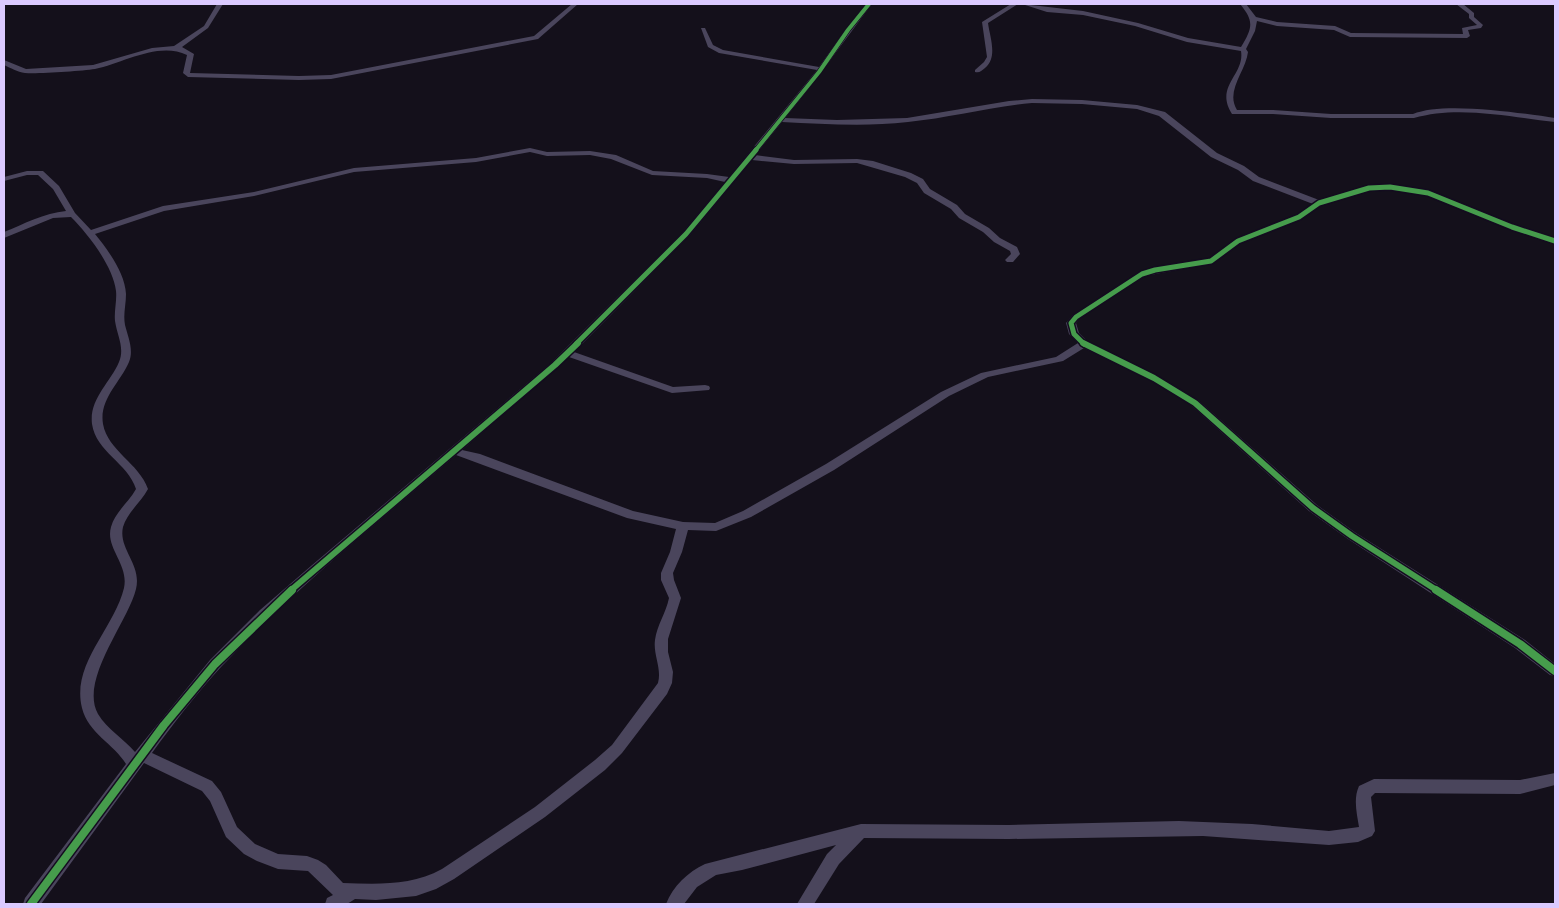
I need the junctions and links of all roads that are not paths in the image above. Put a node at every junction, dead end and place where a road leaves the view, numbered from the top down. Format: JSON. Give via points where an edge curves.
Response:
{"nodes":[{"id":1,"x":220,"y":4,"type":"edge"},
{"id":2,"x":575,"y":4,"type":"edge"},
{"id":3,"x":869,"y":4,"type":"edge"},
{"id":4,"x":1015,"y":4,"type":"edge"},
{"id":5,"x":1025,"y":4,"type":"edge"},
{"id":6,"x":1243,"y":4,"type":"edge"},
{"id":7,"x":1459,"y":4,"type":"edge"},
{"id":8,"x":1254,"y":18,"type":"junction"},
{"id":9,"x":703,"y":29,"type":"dead end"},
{"id":10,"x":176,"y":48,"type":"junction"},
{"id":11,"x":1243,"y":49,"type":"junction"},
{"id":12,"x":4,"y":62,"type":"edge"},
{"id":13,"x":821,"y":69,"type":"junction"},
{"id":14,"x":977,"y":71,"type":"dead end"},
{"id":15,"x":780,"y":120,"type":"junction"},
{"id":16,"x":1555,"y":120,"type":"edge"},
{"id":17,"x":750,"y":157,"type":"junction"},
{"id":18,"x":4,"y":179,"type":"edge"},
{"id":19,"x":731,"y":180,"type":"junction"},
{"id":20,"x":1319,"y":203,"type":"junction"},
{"id":21,"x":72,"y":214,"type":"junction"},
{"id":22,"x":89,"y":233,"type":"junction"},
{"id":23,"x":4,"y":235,"type":"edge"},
{"id":24,"x":1555,"y":241,"type":"edge"},
{"id":25,"x":1010,"y":260,"type":"dead end"},
{"id":26,"x":1084,"y":344,"type":"junction"},
{"id":27,"x":568,"y":353,"type":"junction"},
{"id":28,"x":705,"y":388,"type":"dead end"},
{"id":29,"x":454,"y":452,"type":"junction"},
{"id":30,"x":683,"y":526,"type":"junction"},
{"id":31,"x":1555,"y":671,"type":"edge"},
{"id":32,"x":138,"y":760,"type":"junction"},
{"id":33,"x":1555,"y":779,"type":"edge"},
{"id":34,"x":861,"y":831,"type":"junction"},
{"id":35,"x":352,"y":892,"type":"junction"},
{"id":36,"x":31,"y":904,"type":"edge"},
{"id":37,"x":333,"y":904,"type":"edge"},
{"id":38,"x":674,"y":904,"type":"edge"},
{"id":39,"x":805,"y":904,"type":"edge"}],
"edges":[{"from":1,"to":10,"type":"street","via":[[206,27]]},
{"from":2,"to":10,"type":"street","via":[[536,38],[331,77],[188,76],[186,73],[192,54]]},
{"from":3,"to":13,"type":"street"},
{"from":4,"to":14,"type":"street","via":[[984,22],[990,57],[987,64]]},
{"from":5,"to":11,"type":"street","via":[[1083,13],[1136,24],[1187,40]]},
{"from":6,"to":8,"type":"street"},
{"from":7,"to":8,"type":"street","via":[[1480,25],[1464,29],[1467,36],[1350,35],[1335,28],[1277,24]]},
{"from":8,"to":11,"type":"street","via":[[1254,29]]},
{"from":9,"to":13,"type":"street","via":[[710,46],[721,52]]},
{"from":10,"to":12,"type":"street","via":[[152,50],[88,68],[26,71]]},
{"from":11,"to":16,"type":"street","via":[[1245,59],[1230,93],[1230,105],[1236,113],[1414,116],[1423,112],[1467,112]]},
{"from":13,"to":15,"type":"street"},
{"from":15,"to":17,"type":"street"},
{"from":15,"to":20,"type":"street","via":[[907,120],[1032,101],[1136,107],[1162,114],[1214,155],[1242,168],[1256,179]]},
{"from":17,"to":19,"type":"street"},
{"from":17,"to":25,"type":"street","via":[[794,162],[870,162],[908,175],[962,216],[1014,249],[1016,254]]},
{"from":18,"to":21,"type":"street","via":[[40,173],[56,188]]},
{"from":19,"to":22,"type":"street","via":[[652,173],[613,157],[590,153],[547,154],[530,150],[476,160],[354,170],[254,194],[163,209]]},
{"from":19,"to":27,"type":"street","via":[[679,240]]},
{"from":20,"to":24,"type":"street","via":[[1369,188],[1407,188]]},
{"from":20,"to":26,"type":"street","via":[[1299,217],[1238,241],[1211,261],[1155,270],[1132,280],[1072,321],[1074,334]]},
{"from":21,"to":22,"type":"street"},
{"from":21,"to":23,"type":"street","via":[[56,215]]},
{"from":22,"to":32,"type":"street","via":[[105,253],[120,287],[118,314],[126,349],[122,366],[99,406],[99,428],[108,447],[138,479],[142,490],[117,527],[115,535],[131,568],[131,582],[119,617],[95,662],[86,696],[91,715]]},
{"from":26,"to":30,"type":"street","via":[[1059,359],[1008,369],[965,383],[830,468],[736,519],[716,527]]},
{"from":26,"to":31,"type":"street","via":[[1154,378],[1195,403],[1313,508],[1381,556],[1520,644]]},
{"from":27,"to":28,"type":"street","via":[[672,390]]},
{"from":27,"to":29,"type":"street"},
{"from":29,"to":30,"type":"street","via":[[630,515]]},
{"from":29,"to":32,"type":"street","via":[[315,569],[253,626],[194,687]]},
{"from":30,"to":35,"type":"street","via":[[667,572],[675,598],[661,644],[667,681],[617,749],[540,812],[437,881],[416,888]]},
{"from":32,"to":35,"type":"street","via":[[207,786],[213,791],[226,826],[246,846],[272,860],[311,865],[340,891]]},
{"from":32,"to":36,"type":"street"},
{"from":33,"to":34,"type":"street","via":[[1520,787],[1412,785],[1367,788],[1363,797],[1368,831],[1354,837],[1249,830],[1136,828]]},
{"from":34,"to":38,"type":"street","via":[[742,864],[724,864],[696,879]]},
{"from":34,"to":39,"type":"street","via":[[833,859]]},
{"from":35,"to":37,"type":"street"}]}
